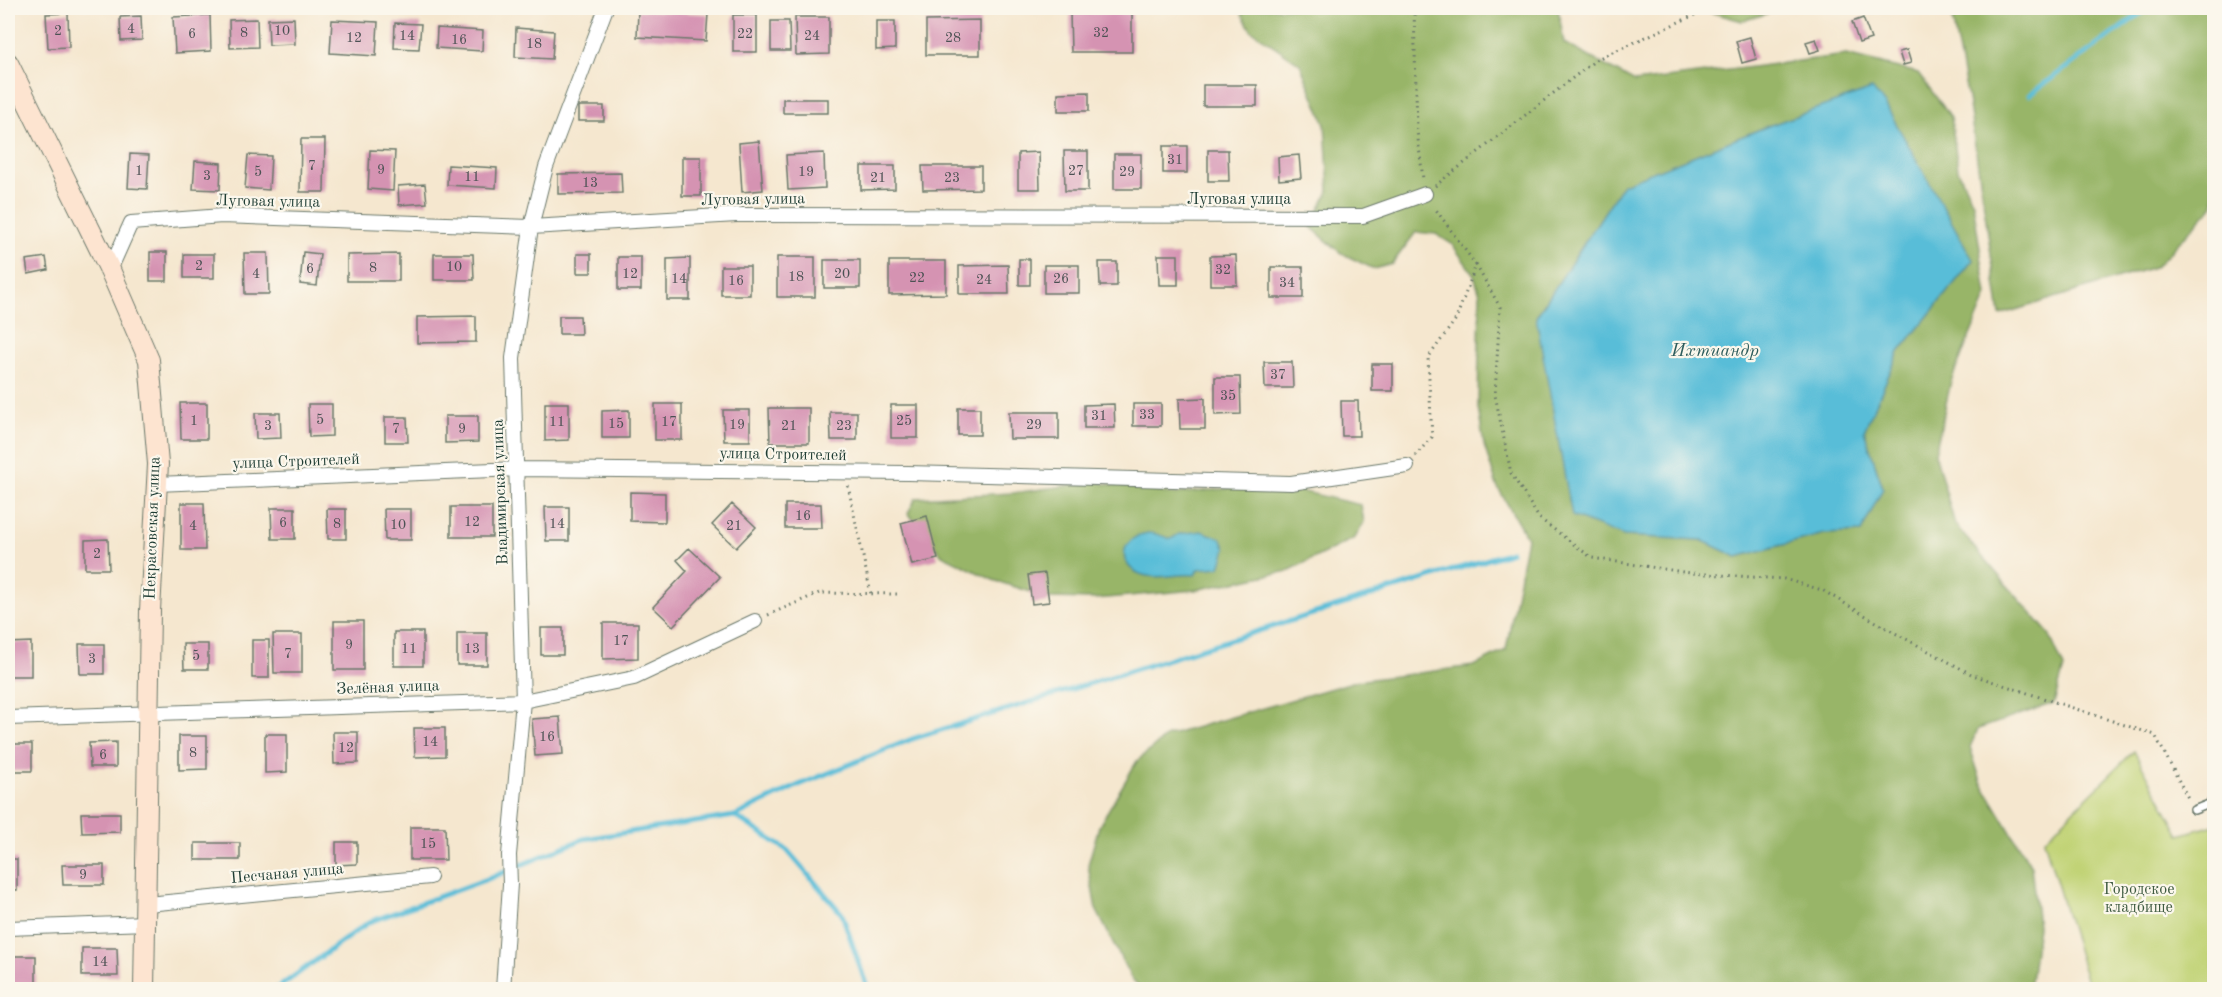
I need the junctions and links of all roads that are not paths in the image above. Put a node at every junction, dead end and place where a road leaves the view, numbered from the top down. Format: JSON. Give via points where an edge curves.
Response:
{"nodes":[{"id":1,"x":606,"y":8,"type":"edge"},
{"id":2,"x":8,"y":63,"type":"edge"},
{"id":3,"x":1425,"y":195,"type":"road end"},
{"id":4,"x":531,"y":227,"type":"junction"},
{"id":5,"x":110,"y":270,"type":"junction"},
{"id":6,"x":1407,"y":466,"type":"road end"},
{"id":7,"x":517,"y":469,"type":"junction"},
{"id":8,"x":157,"y":484,"type":"junction"},
{"id":9,"x":755,"y":621,"type":"road end"},
{"id":10,"x":523,"y":701,"type":"junction"},
{"id":11,"x":149,"y":712,"type":"junction"},
{"id":12,"x":8,"y":718,"type":"edge"},
{"id":13,"x":2214,"y":802,"type":"edge"},
{"id":14,"x":2194,"y":810,"type":"road end"},
{"id":15,"x":430,"y":877,"type":"dead end"},
{"id":16,"x":147,"y":913,"type":"junction"},
{"id":17,"x":8,"y":928,"type":"edge"},
{"id":18,"x":144,"y":990,"type":"edge"},
{"id":19,"x":503,"y":990,"type":"edge"}],
"edges":[{"from":1,"to":4,"type":"street","name":"Владимирская улица","via":[[546,167]]},
{"from":2,"to":5,"type":"street","name":"Некрасовская улица"},
{"from":3,"to":4,"type":"street","name":"Луговая улица","via":[[1363,216],[737,215]]},
{"from":4,"to":5,"type":"street","name":"Луговая улица","via":[[222,216],[131,224]]},
{"from":4,"to":7,"type":"street","name":"Владимирская улица","via":[[513,358]]},
{"from":5,"to":8,"type":"street","name":"Некрасовская улица","via":[[149,360]]},
{"from":6,"to":7,"type":"street","name":"улица Строителей","via":[[1291,483]]},
{"from":7,"to":8,"type":"street","name":"улица Строителей"},
{"from":7,"to":10,"type":"street","name":"Владимирская улица"},
{"from":8,"to":11,"type":"street","name":"Некрасовская улица"},
{"from":9,"to":10,"type":"street","name":"Зелёная улица","via":[[634,678]]},
{"from":10,"to":11,"type":"street","name":"Зелёная улица"},
{"from":10,"to":19,"type":"street","name":"Владимирская улица","via":[[509,855]]},
{"from":11,"to":12,"type":"street","name":"Зелёная улица"},
{"from":11,"to":16,"type":"street","name":"Некрасовская улица"},
{"from":13,"to":14,"type":"lane"},
{"from":15,"to":16,"type":"street","name":"Песчаная улица"},
{"from":16,"to":17,"type":"street","name":"Песчаная улица"},
{"from":16,"to":18,"type":"street","name":"Некрасовская улица"}]}
